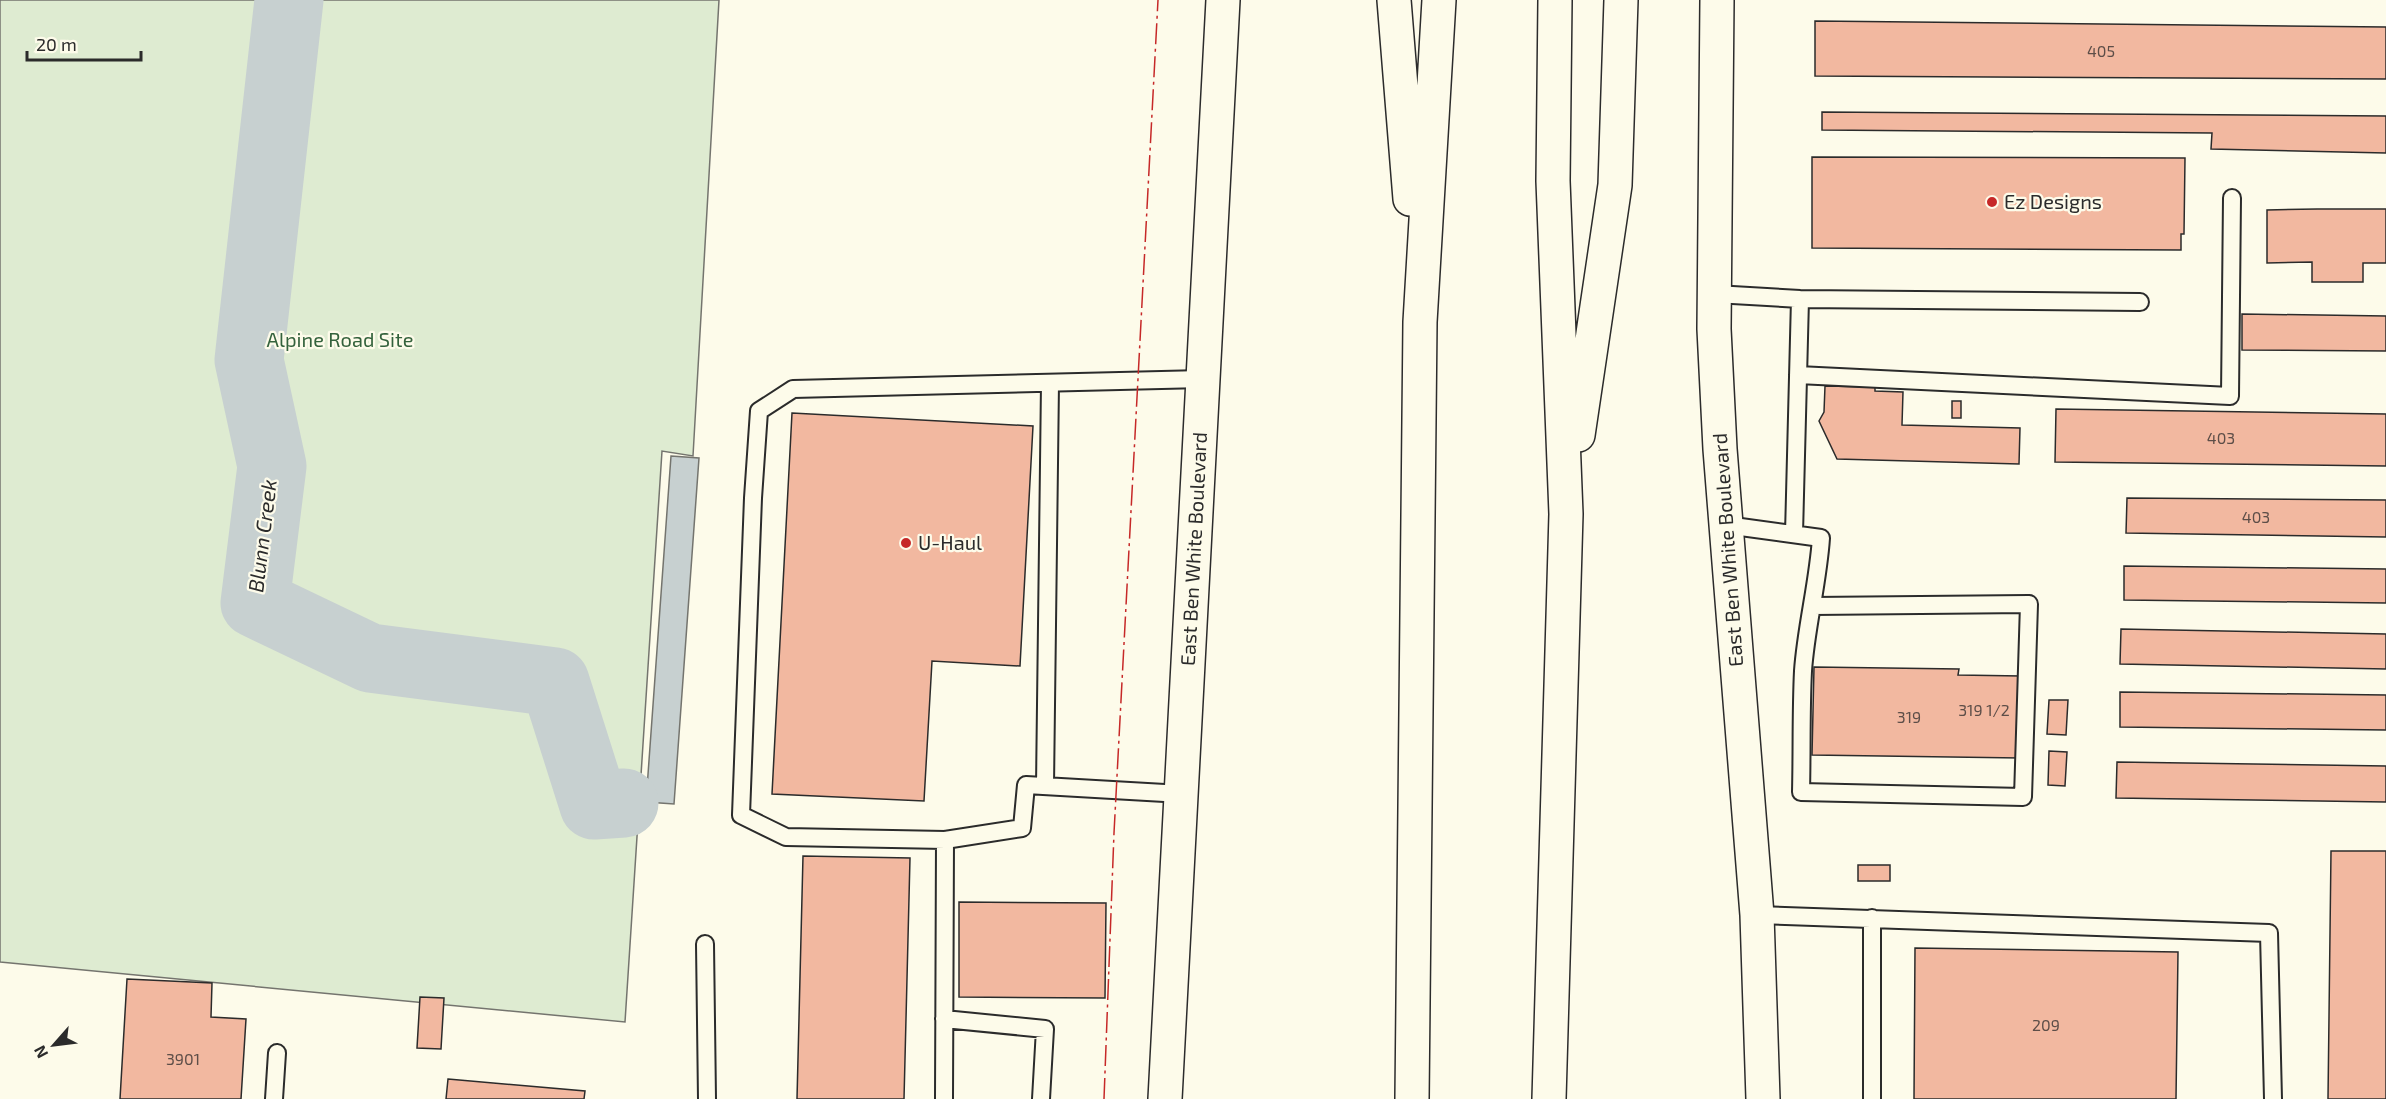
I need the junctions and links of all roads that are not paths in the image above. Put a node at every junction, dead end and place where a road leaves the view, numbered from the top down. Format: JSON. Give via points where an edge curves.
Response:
{"nodes":[{"id":1,"x":1223,"y":0,"type":"edge"},
{"id":2,"x":1394,"y":0,"type":"edge"},
{"id":3,"x":1439,"y":0,"type":"edge"},
{"id":4,"x":1555,"y":0,"type":"edge"},
{"id":5,"x":1621,"y":0,"type":"edge"},
{"id":6,"x":1718,"y":0,"type":"edge"},
{"id":7,"x":2232,"y":198,"type":"dead end"},
{"id":8,"x":1715,"y":294,"type":"junction"},
{"id":9,"x":1800,"y":299,"type":"junction"},
{"id":10,"x":2140,"y":302,"type":"dead end"},
{"id":11,"x":1420,"y":322,"type":"junction"},
{"id":12,"x":1798,"y":375,"type":"junction"},
{"id":13,"x":1203,"y":379,"type":"junction"},
{"id":14,"x":1050,"y":383,"type":"junction"},
{"id":15,"x":1566,"y":514,"type":"junction"},
{"id":16,"x":1725,"y":525,"type":"junction"},
{"id":17,"x":1794,"y":534,"type":"junction"},
{"id":18,"x":1812,"y":606,"type":"junction"},
{"id":19,"x":1045,"y":786,"type":"junction"},
{"id":20,"x":1182,"y":794,"type":"junction"},
{"id":21,"x":945,"y":840,"type":"junction"},
{"id":22,"x":1757,"y":915,"type":"junction"},
{"id":23,"x":1872,"y":918,"type":"junction"},
{"id":24,"x":705,"y":944,"type":"dead end"},
{"id":25,"x":944,"y":1019,"type":"junction"},
{"id":26,"x":277,"y":1053,"type":"dead end"},
{"id":27,"x":273,"y":1099,"type":"edge"},
{"id":28,"x":707,"y":1099,"type":"edge"},
{"id":29,"x":944,"y":1099,"type":"edge"},
{"id":30,"x":1041,"y":1099,"type":"edge"},
{"id":31,"x":1166,"y":1099,"type":"edge"},
{"id":32,"x":1412,"y":1099,"type":"edge"},
{"id":33,"x":1549,"y":1099,"type":"edge"},
{"id":34,"x":1763,"y":1099,"type":"edge"},
{"id":35,"x":1872,"y":1099,"type":"edge"},
{"id":36,"x":2273,"y":1099,"type":"edge"}],
"edges":[{"from":1,"to":13,"type":"main road","name":"East Ben White Boulevard"},
{"from":2,"to":11,"type":"main road"},
{"from":3,"to":11,"type":"main road"},
{"from":4,"to":15,"type":"main road","via":[[1552,181]]},
{"from":5,"to":15,"type":"main road","via":[[1615,185]]},
{"from":6,"to":8,"type":"main road","name":"East Ben White Boulevard"},
{"from":7,"to":12,"type":"lane","via":[[2230,396]]},
{"from":8,"to":9,"type":"lane"},
{"from":8,"to":16,"type":"main road","name":"East Ben White Boulevard"},
{"from":9,"to":10,"type":"lane"},
{"from":9,"to":12,"type":"lane"},
{"from":11,"to":32,"type":"main road"},
{"from":12,"to":17,"type":"lane"},
{"from":13,"to":14,"type":"lane"},
{"from":13,"to":20,"type":"main road","name":"East Ben White Boulevard"},
{"from":14,"to":19,"type":"lane"},
{"from":14,"to":21,"type":"lane","via":[[793,389],[759,411],[741,815],[786,837]]},
{"from":15,"to":33,"type":"main road"},
{"from":16,"to":17,"type":"lane"},
{"from":16,"to":22,"type":"main road","name":"East Ben White Boulevard"},
{"from":17,"to":18,"type":"lane","via":[[1821,538]]},
{"from":18,"to":18,"type":"lane","via":[[2029,604],[2023,797],[1801,792],[1803,670]]},
{"from":19,"to":20,"type":"lane"},
{"from":19,"to":21,"type":"lane","via":[[1026,785],[1022,828]]},
{"from":20,"to":31,"type":"main road","name":"East Ben White Boulevard"},
{"from":21,"to":25,"type":"lane"},
{"from":22,"to":23,"type":"lane"},
{"from":22,"to":34,"type":"main road","name":"East Ben White Boulevard"},
{"from":23,"to":35,"type":"lane"},
{"from":23,"to":36,"type":"lane","via":[[2269,933]]},
{"from":24,"to":28,"type":"lane"},
{"from":25,"to":29,"type":"lane"},
{"from":25,"to":30,"type":"lane","via":[[1045,1029]]},
{"from":26,"to":27,"type":"lane"}]}
